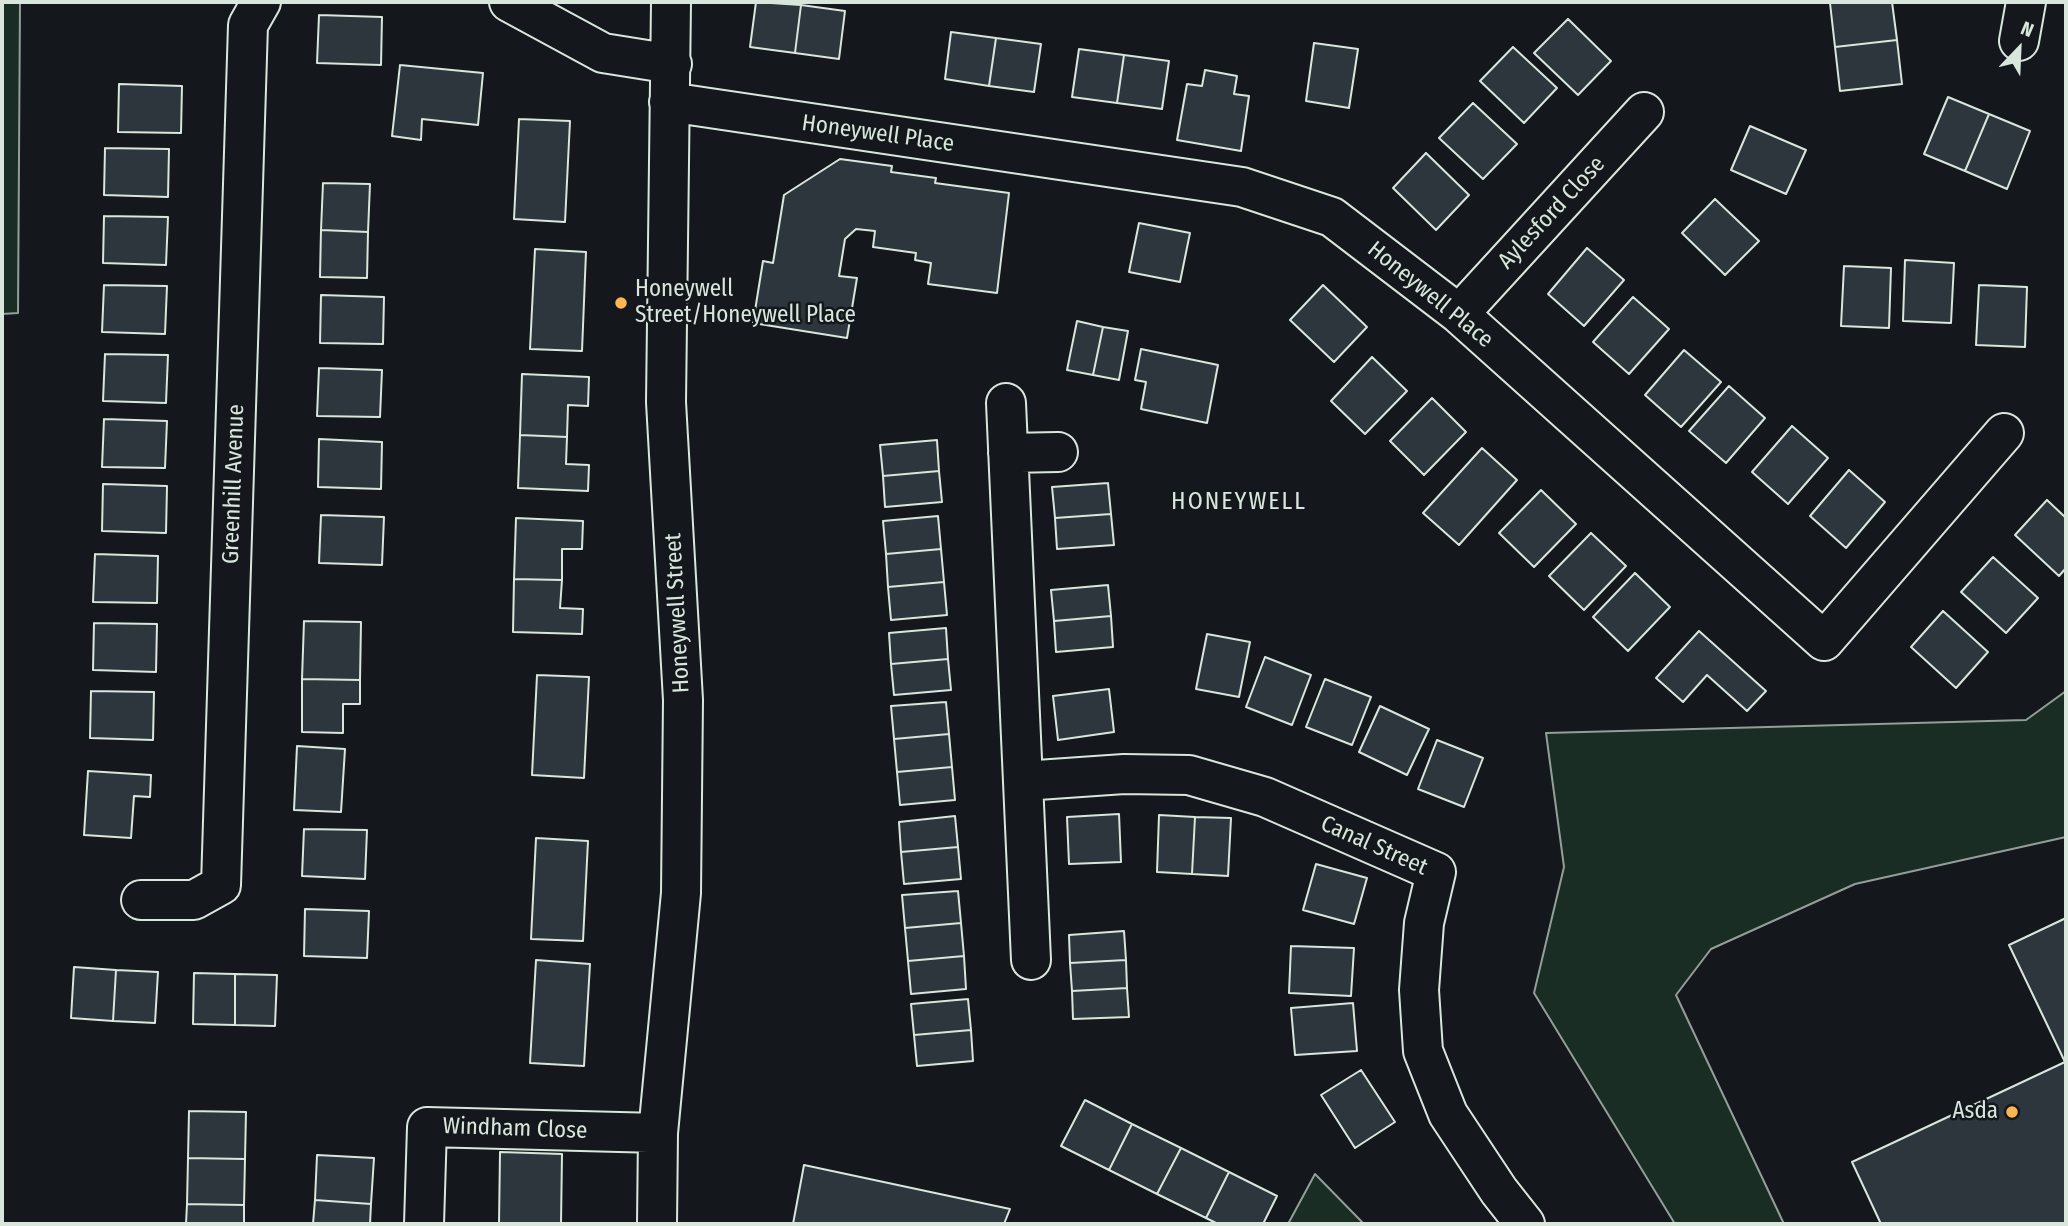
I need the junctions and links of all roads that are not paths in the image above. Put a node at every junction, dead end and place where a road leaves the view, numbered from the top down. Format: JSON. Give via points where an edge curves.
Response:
{"nodes":[{"id":1,"x":261,"y":2,"type":"edge"},
{"id":2,"x":509,"y":2,"type":"edge"},
{"id":3,"x":671,"y":2,"type":"edge"},
{"id":4,"x":2026,"y":2,"type":"edge"},
{"id":5,"x":2019,"y":41,"type":"dead end"},
{"id":6,"x":672,"y":64,"type":"junction"},
{"id":7,"x":668,"y":103,"type":"junction"},
{"id":8,"x":1644,"y":112,"type":"dead end"},
{"id":9,"x":1459,"y":314,"type":"junction"},
{"id":10,"x":1006,"y":403,"type":"dead end"},
{"id":11,"x":2004,"y":433,"type":"dead end"},
{"id":12,"x":1058,"y":452,"type":"dead end"},
{"id":13,"x":1008,"y":453,"type":"junction"},
{"id":14,"x":1023,"y":780,"type":"junction"},
{"id":15,"x":142,"y":900,"type":"dead end"},
{"id":16,"x":1031,"y":960,"type":"dead end"},
{"id":17,"x":658,"y":1133,"type":"junction"},
{"id":18,"x":425,"y":1224,"type":"edge"},
{"id":19,"x":657,"y":1224,"type":"edge"},
{"id":20,"x":1525,"y":1224,"type":"edge"}],
"edges":[{"from":1,"to":15,"type":"street","name":"Greenhill Avenue","via":[[248,26],[221,885],[194,900]]},
{"from":2,"to":6,"type":"street","via":[[603,53]]},
{"from":3,"to":6,"type":"street","name":"Honeywell Street"},
{"from":4,"to":5,"type":"street"},
{"from":6,"to":7,"type":"street","name":"Honeywell Street"},
{"from":7,"to":9,"type":"street","name":"Honeywell Place","via":[[1242,187],[1332,217]]},
{"from":7,"to":17,"type":"street","name":"Honeywell Street","via":[[666,402],[684,700],[681,893]]},
{"from":8,"to":9,"type":"street","name":"Aylesford Close"},
{"from":9,"to":11,"type":"street","name":"Honeywell Place","via":[[1824,641]]},
{"from":10,"to":13,"type":"street"},
{"from":12,"to":13,"type":"street"},
{"from":13,"to":14,"type":"street"},
{"from":14,"to":16,"type":"street"},
{"from":14,"to":20,"type":"street","name":"Canal Street","via":[[1189,775],[1265,797],[1436,872],[1423,937],[1419,990],[1423,1051],[1448,1114]]},
{"from":17,"to":18,"type":"street","name":"Windham Close","via":[[427,1127]]},
{"from":17,"to":19,"type":"street","name":"Honeywell Street"}]}
